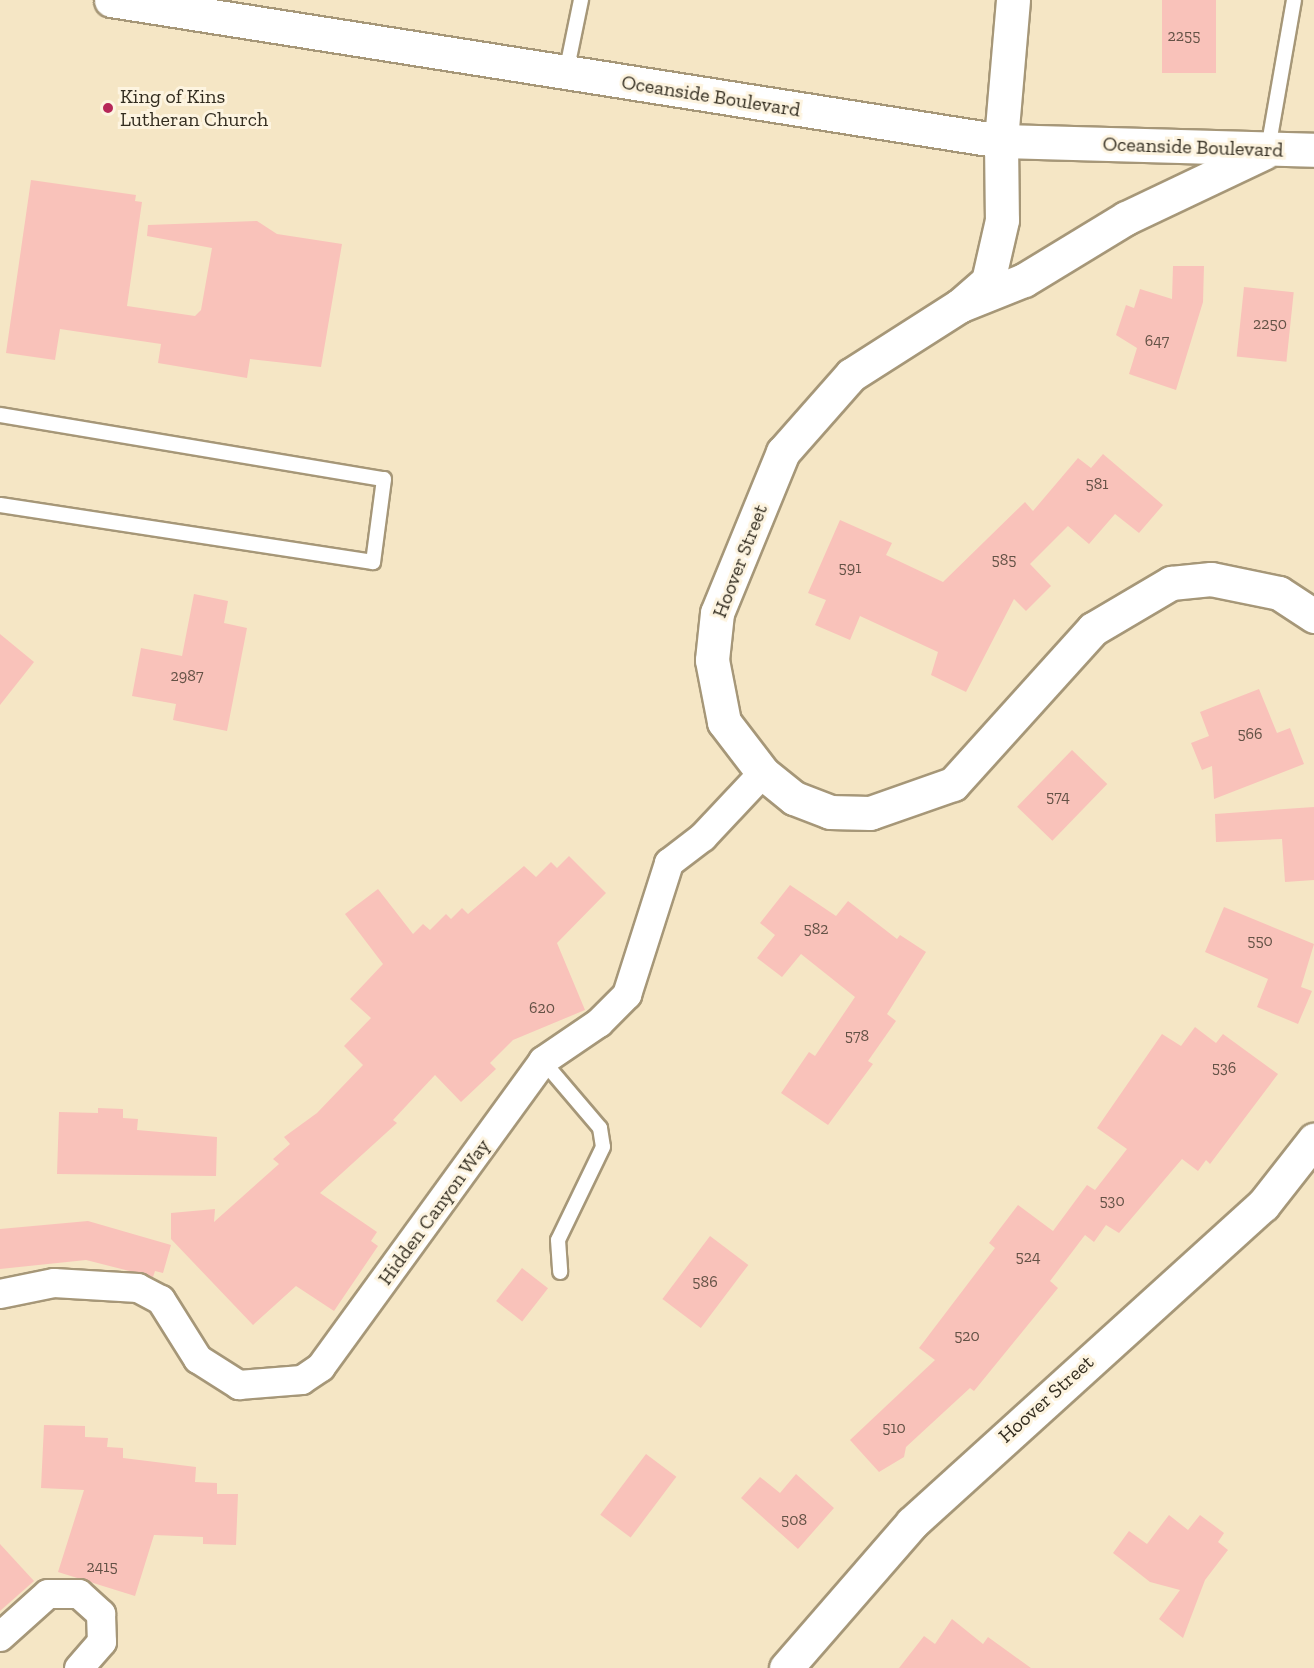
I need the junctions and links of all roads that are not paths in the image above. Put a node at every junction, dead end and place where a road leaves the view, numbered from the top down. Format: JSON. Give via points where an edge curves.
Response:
{"nodes":[{"id":1,"x":111,"y":0,"type":"edge"},
{"id":2,"x":581,"y":0,"type":"edge"},
{"id":3,"x":1013,"y":0,"type":"edge"},
{"id":4,"x":1294,"y":0,"type":"edge"},
{"id":5,"x":566,"y":73,"type":"junction"},
{"id":6,"x":1001,"y":141,"type":"junction"},
{"id":7,"x":1314,"y":150,"type":"edge"},
{"id":8,"x":1268,"y":151,"type":"junction"},
{"id":9,"x":959,"y":306,"type":"junction"},
{"id":10,"x":0,"y":415,"type":"edge"},
{"id":11,"x":0,"y":505,"type":"edge"},
{"id":12,"x":1314,"y":616,"type":"edge"},
{"id":13,"x":763,"y":773,"type":"junction"},
{"id":14,"x":543,"y":1061,"type":"junction"},
{"id":15,"x":1314,"y":1140,"type":"edge"},
{"id":16,"x":560,"y":1272,"type":"dead end"},
{"id":17,"x":0,"y":1294,"type":"edge"},
{"id":18,"x":0,"y":1637,"type":"edge"},
{"id":19,"x":79,"y":1668,"type":"edge"},
{"id":20,"x":786,"y":1668,"type":"edge"}],
"edges":[{"from":1,"to":5,"type":"street","name":"Oceanside Boulevard"},
{"from":2,"to":5,"type":"lane"},
{"from":3,"to":6,"type":"street","name":"Hoover Street"},
{"from":4,"to":8,"type":"lane"},
{"from":5,"to":6,"type":"street","name":"Oceanside Boulevard"},
{"from":6,"to":8,"type":"street","name":"Oceanside Boulevard"},
{"from":6,"to":9,"type":"street","name":"Hoover Street","via":[[1002,220],[988,281]]},
{"from":7,"to":8,"type":"street","name":"Oceanside Boulevard"},
{"from":8,"to":9,"type":"street","via":[[1126,218],[1024,280]]},
{"from":9,"to":13,"type":"street","name":"Hoover Street","via":[[851,375],[783,452],[717,613],[712,660],[724,722]]},
{"from":10,"to":11,"type":"lane","via":[[384,479],[373,562]]},
{"from":12,"to":13,"type":"street","name":"Hoover Street","via":[[1279,593],[1211,579],[1171,583],[1093,629],[953,784],[870,813],[830,812],[794,798]]},
{"from":13,"to":14,"type":"street","name":"Hidden Canyon Way","via":[[703,837],[669,863],[627,995],[599,1023]]},
{"from":14,"to":16,"type":"lane","via":[[600,1128],[603,1147],[558,1240]]},
{"from":14,"to":17,"type":"street","name":"Hidden Canyon Way","via":[[321,1367],[302,1380],[238,1385],[198,1359],[161,1300],[138,1288],[54,1283]]},
{"from":15,"to":20,"type":"street","name":"Hoover Street","via":[[1263,1205],[912,1522]]},
{"from":18,"to":19,"type":"street","via":[[48,1594],[79,1594],[101,1614],[102,1642]]}]}
